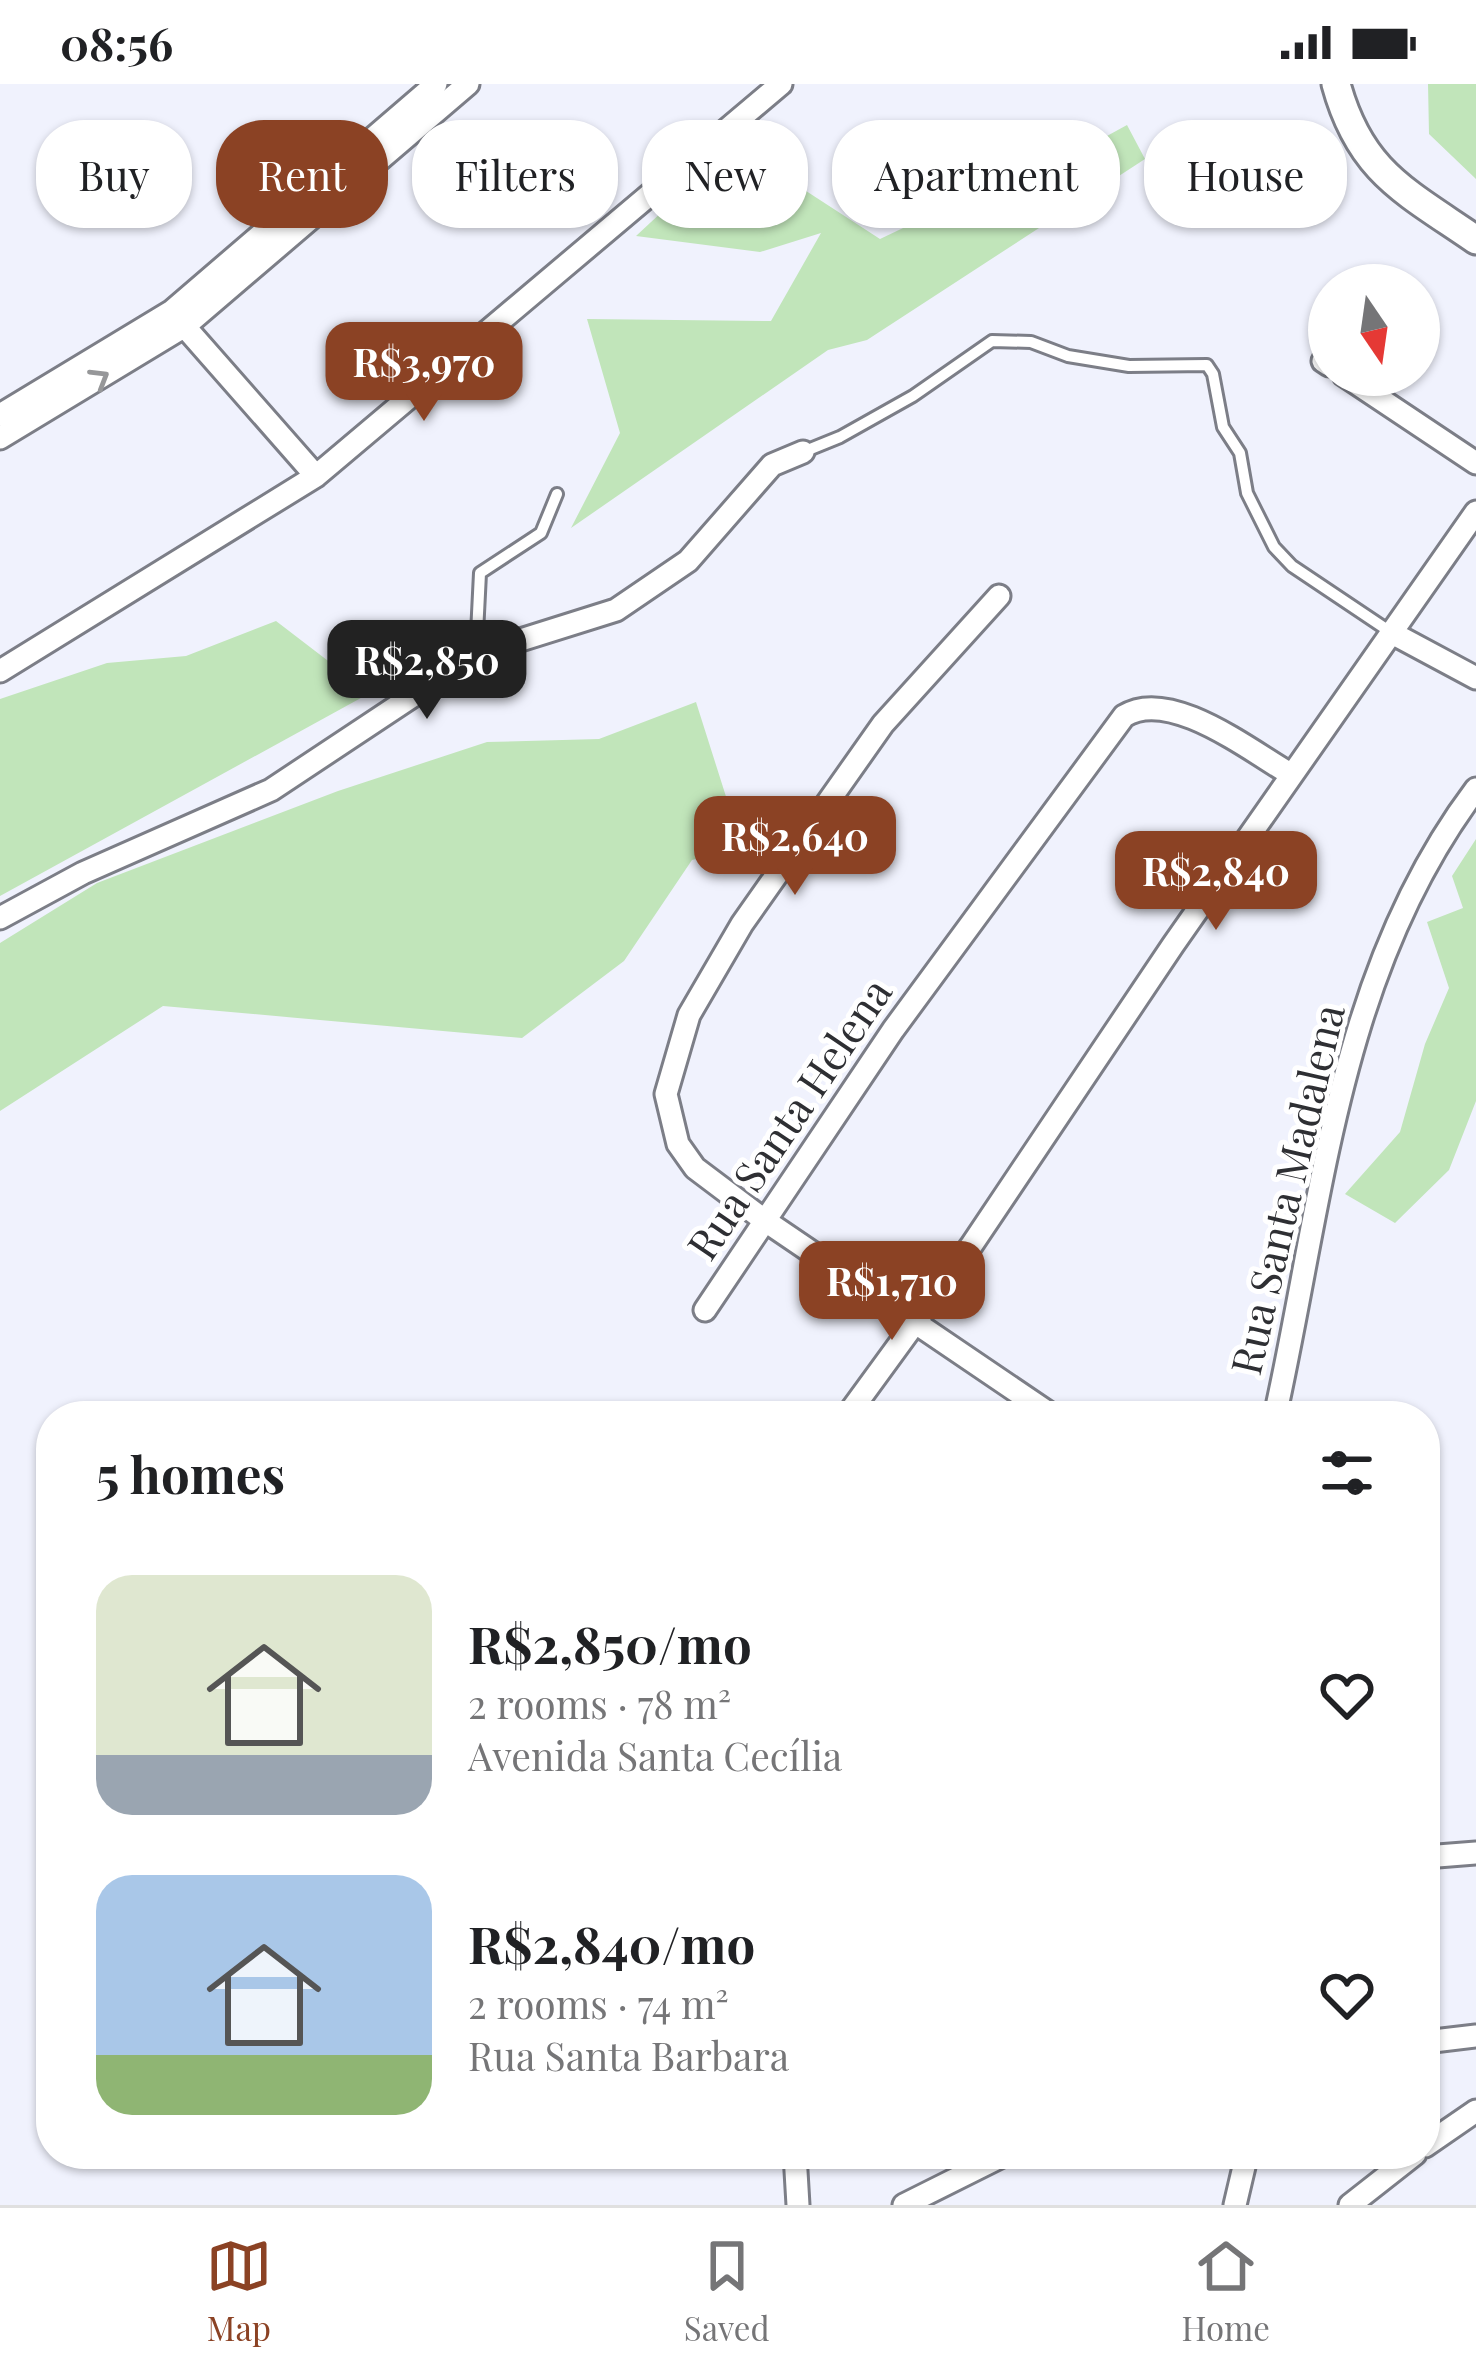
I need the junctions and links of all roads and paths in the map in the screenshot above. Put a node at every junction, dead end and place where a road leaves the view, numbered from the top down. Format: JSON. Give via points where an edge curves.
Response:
{"nodes":[{"id":1,"x":436,"y":84,"type":"edge"},
{"id":2,"x":468,"y":84,"type":"edge"},
{"id":3,"x":781,"y":84,"type":"edge"},
{"id":4,"x":1336,"y":84,"type":"edge"},
{"id":5,"x":1476,"y":240,"type":"edge"},
{"id":6,"x":178,"y":319,"type":"junction"},
{"id":7,"x":1375,"y":396,"type":"edge"},
{"id":8,"x":0,"y":415,"type":"edge"},
{"id":9,"x":0,"y":438,"type":"edge"},
{"id":10,"x":803,"y":452,"type":"joint"},
{"id":11,"x":1476,"y":464,"type":"edge"},
{"id":12,"x":316,"y":476,"type":"junction"},
{"id":13,"x":557,"y":494,"type":"dead end"},
{"id":14,"x":1476,"y":512,"type":"edge"},
{"id":15,"x":999,"y":596,"type":"dead end"},
{"id":16,"x":1392,"y":634,"type":"junction"},
{"id":17,"x":476,"y":654,"type":"junction"},
{"id":18,"x":0,"y":671,"type":"edge"},
{"id":19,"x":1476,"y":678,"type":"edge"},
{"id":20,"x":1292,"y":775,"type":"junction"},
{"id":21,"x":1476,"y":788,"type":"edge"},
{"id":22,"x":0,"y":918,"type":"edge"},
{"id":23,"x":764,"y":1220,"type":"junction"},
{"id":24,"x":705,"y":1310,"type":"dead end"},
{"id":25,"x":915,"y":1325,"type":"junction"},
{"id":26,"x":858,"y":1401,"type":"edge"},
{"id":27,"x":1030,"y":1401,"type":"edge"},
{"id":28,"x":1278,"y":1401,"type":"edge"},
{"id":29,"x":1476,"y":1853,"type":"edge"},
{"id":30,"x":1440,"y":1856,"type":"edge"},
{"id":31,"x":1476,"y":2036,"type":"edge"},
{"id":32,"x":1440,"y":2040,"type":"edge"},
{"id":33,"x":1476,"y":2111,"type":"edge"},
{"id":34,"x":1440,"y":2136,"type":"edge"},
{"id":35,"x":796,"y":2169,"type":"edge"},
{"id":36,"x":976,"y":2169,"type":"edge"},
{"id":37,"x":1243,"y":2169,"type":"edge"},
{"id":38,"x":1396,"y":2169,"type":"edge"},
{"id":39,"x":798,"y":2205,"type":"edge"},
{"id":40,"x":904,"y":2205,"type":"edge"},
{"id":41,"x":1235,"y":2205,"type":"edge"},
{"id":42,"x":1350,"y":2205,"type":"edge"}],
"edges":[{"from":1,"to":6,"type":"street"},
{"from":2,"to":6,"type":"street"},
{"from":3,"to":12,"type":"street"},
{"from":4,"to":5,"type":"main road","via":[[1366,157]]},
{"from":6,"to":8,"type":"street"},
{"from":9,"to":6,"type":"street","one_way":true},
{"from":6,"to":12,"type":"street"},
{"from":7,"to":11,"type":"street"},
{"from":10,"to":16,"type":"lane","via":[[999,340],[1144,367],[1207,365],[1247,494],[1274,547]]},
{"from":10,"to":17,"type":"street","via":[[772,465],[688,562],[616,610]]},
{"from":12,"to":18,"type":"street"},
{"from":13,"to":17,"type":"lane","via":[[541,532],[480,573]]},
{"from":14,"to":16,"type":"street"},
{"from":15,"to":23,"type":"street","via":[[857,760],[742,924],[675,1051],[666,1094],[678,1144],[695,1168]]},
{"from":16,"to":19,"type":"street"},
{"from":16,"to":20,"type":"street"},
{"from":17,"to":22,"type":"street","via":[[271,790]]},
{"from":20,"to":23,"type":"street","name":"Rua Santa Helena","via":[[1176,710],[1148,706],[1124,716]]},
{"from":20,"to":25,"type":"street"},
{"from":21,"to":28,"type":"street","name":"Rua Santa Madalena","via":[[1414,892],[1360,1017]]},
{"from":23,"to":24,"type":"street","name":"Rua Santa Helena"},
{"from":23,"to":25,"type":"street"},
{"from":25,"to":26,"type":"street"},
{"from":25,"to":27,"type":"street"},
{"from":29,"to":30,"type":"street"},
{"from":31,"to":32,"type":"street"},
{"from":33,"to":34,"type":"street"},
{"from":35,"to":39,"type":"street"},
{"from":36,"to":40,"type":"street"},
{"from":37,"to":41,"type":"street"},
{"from":38,"to":42,"type":"street"}]}
